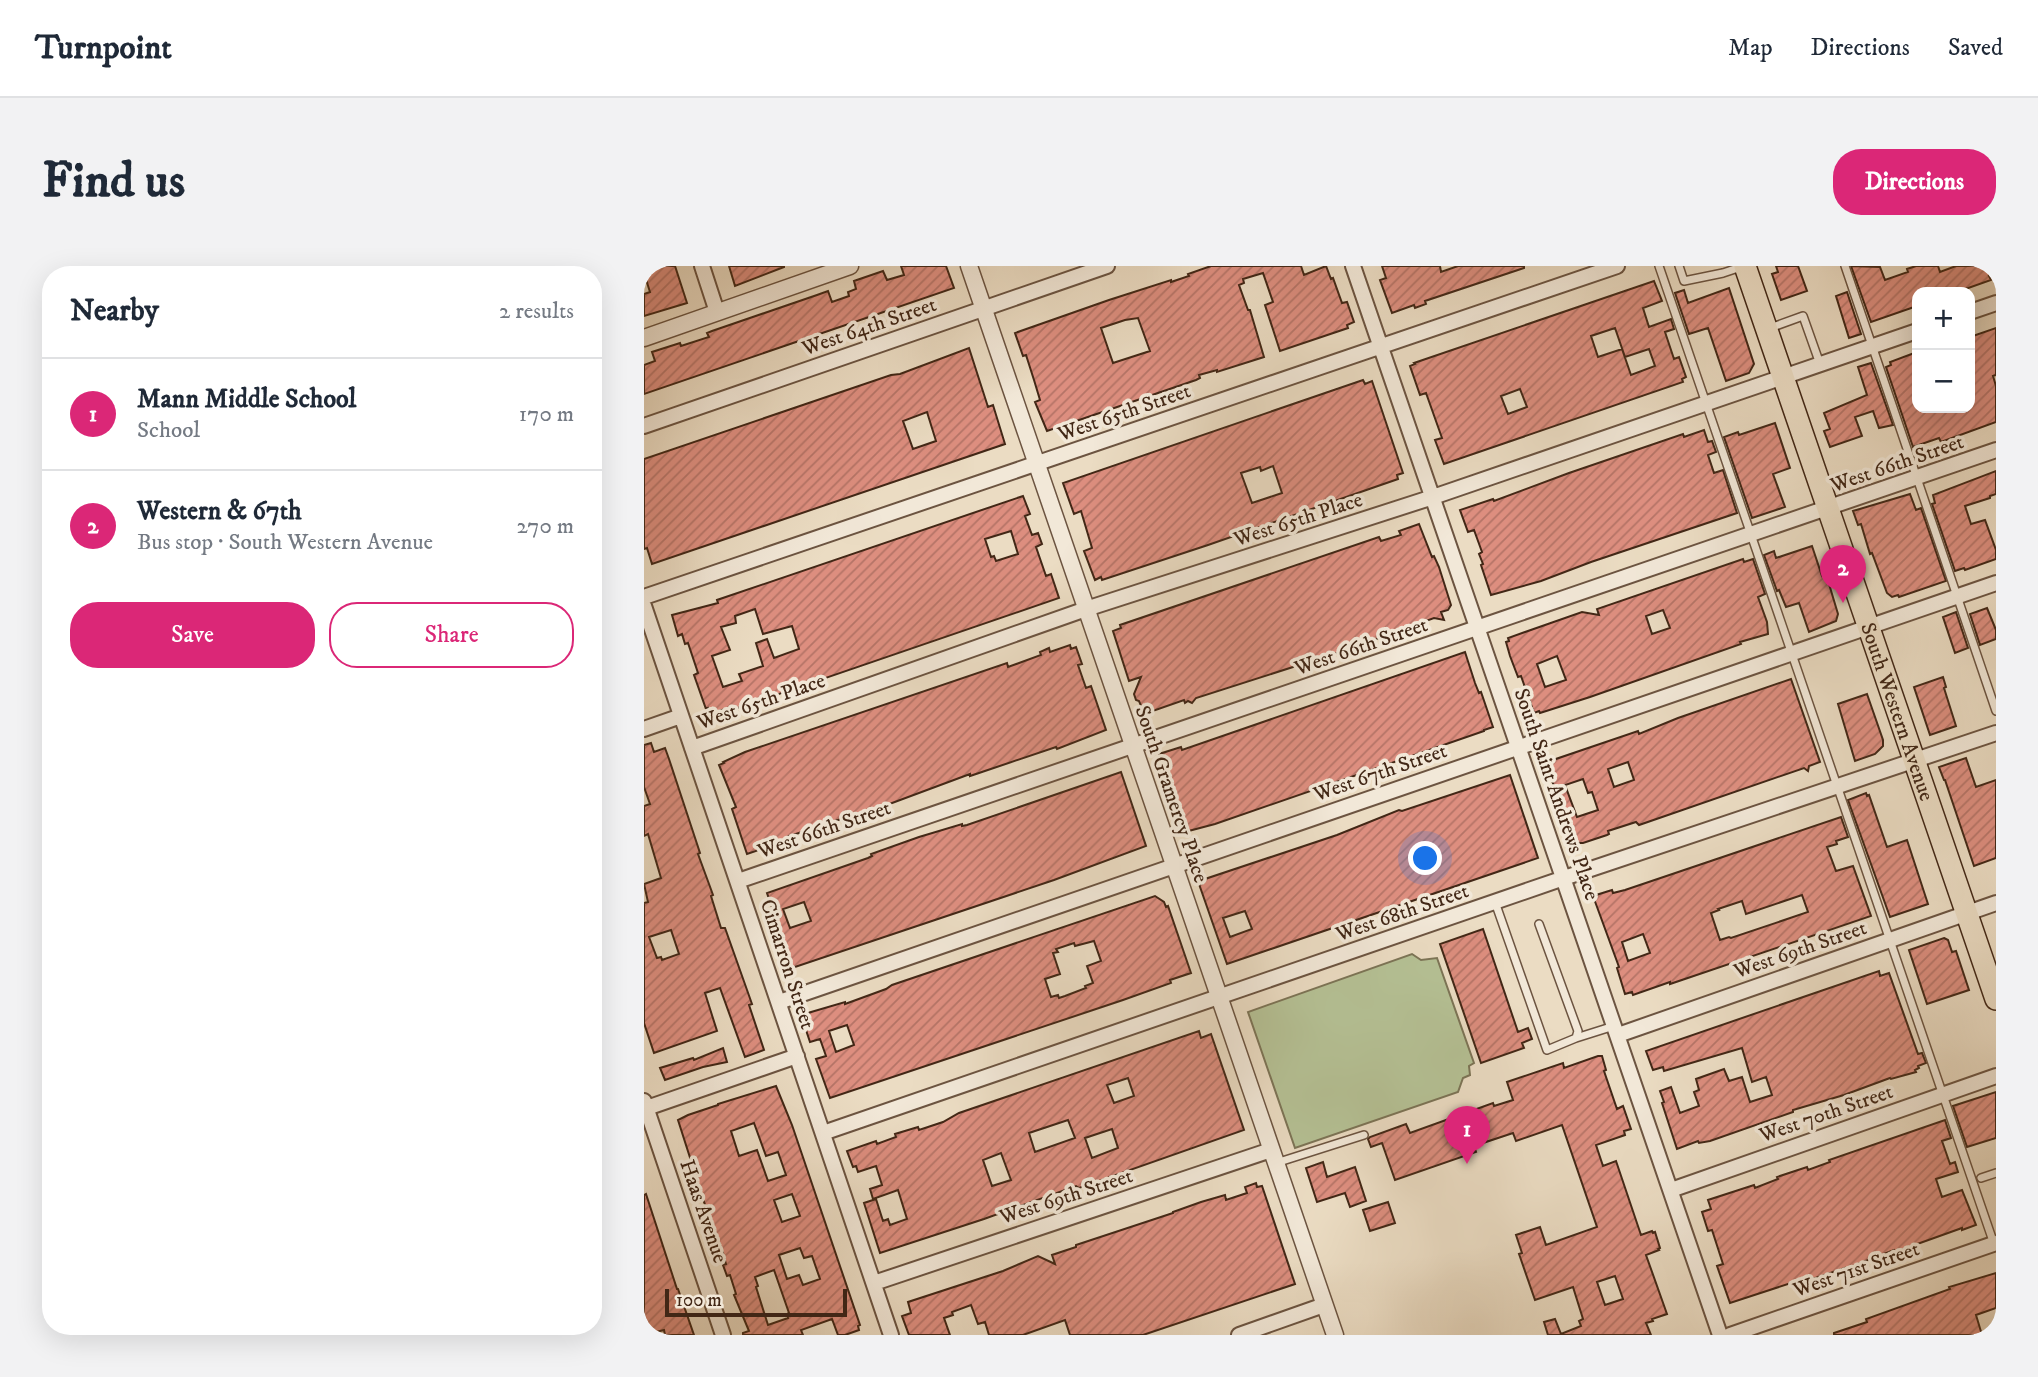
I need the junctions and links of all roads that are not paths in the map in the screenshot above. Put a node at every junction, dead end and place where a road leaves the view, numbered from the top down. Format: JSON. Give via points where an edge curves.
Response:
{"nodes":[{"id":1,"x":702,"y":266,"type":"edge"},
{"id":2,"x":850,"y":266,"type":"edge"},
{"id":3,"x":969,"y":266,"type":"edge"},
{"id":4,"x":1107,"y":266,"type":"edge"},
{"id":5,"x":1353,"y":266,"type":"edge"},
{"id":6,"x":1617,"y":266,"type":"edge"},
{"id":7,"x":1659,"y":266,"type":"edge"},
{"id":8,"x":1679,"y":266,"type":"edge"},
{"id":9,"x":1744,"y":266,"type":"edge"},
{"id":10,"x":1845,"y":266,"type":"edge"},
{"id":11,"x":1996,"y":303,"type":"edge"},
{"id":12,"x":983,"y":309,"type":"junction"},
{"id":13,"x":1975,"y":310,"type":"edge"},
{"id":14,"x":717,"y":312,"type":"junction"},
{"id":15,"x":1766,"y":329,"type":"junction"},
{"id":16,"x":1912,"y":333,"type":"edge"},
{"id":17,"x":644,"y":338,"type":"edge"},
{"id":18,"x":1381,"y":345,"type":"junction"},
{"id":19,"x":1872,"y":346,"type":"junction"},
{"id":20,"x":1820,"y":365,"type":"junction"},
{"id":21,"x":1783,"y":378,"type":"junction"},
{"id":22,"x":1707,"y":404,"type":"junction"},
{"id":23,"x":644,"y":426,"type":"edge"},
{"id":24,"x":1996,"y":450,"type":"edge"},
{"id":25,"x":1037,"y":464,"type":"junction"},
{"id":26,"x":1916,"y":478,"type":"junction"},
{"id":27,"x":1433,"y":497,"type":"junction"},
{"id":28,"x":1827,"y":510,"type":"junction"},
{"id":29,"x":1751,"y":536,"type":"junction"},
{"id":30,"x":1996,"y":583,"type":"edge"},
{"id":31,"x":1956,"y":596,"type":"junction"},
{"id":32,"x":644,"y":597,"type":"edge"},
{"id":33,"x":644,"y":606,"type":"edge"},
{"id":34,"x":1086,"y":609,"type":"junction"},
{"id":35,"x":1869,"y":627,"type":"junction"},
{"id":36,"x":1479,"y":628,"type":"junction"},
{"id":37,"x":1792,"y":653,"type":"junction"},
{"id":38,"x":1996,"y":711,"type":"edge"},
{"id":39,"x":681,"y":716,"type":"junction"},
{"id":40,"x":644,"y":729,"type":"edge"},
{"id":41,"x":1996,"y":733,"type":"edge"},
{"id":42,"x":1133,"y":746,"type":"junction"},
{"id":43,"x":1518,"y":746,"type":"junction"},
{"id":44,"x":692,"y":748,"type":"junction"},
{"id":45,"x":1914,"y":760,"type":"junction"},
{"id":46,"x":1838,"y":787,"type":"junction"},
{"id":47,"x":1174,"y":865,"type":"junction"},
{"id":48,"x":1564,"y":878,"type":"junction"},
{"id":49,"x":738,"y":881,"type":"junction"},
{"id":50,"x":1495,"y":902,"type":"junction"},
{"id":51,"x":1996,"y":903,"type":"edge"},
{"id":52,"x":1967,"y":913,"type":"junction"},
{"id":53,"x":1539,"y":923,"type":"dead end"},
{"id":54,"x":1891,"y":940,"type":"junction"},
{"id":55,"x":1992,"y":974,"type":"edge"},
{"id":56,"x":1219,"y":997,"type":"junction"},
{"id":57,"x":1996,"y":999,"type":"edge"},
{"id":58,"x":779,"y":1002,"type":"junction"},
{"id":59,"x":1616,"y":1030,"type":"junction"},
{"id":60,"x":1576,"y":1038,"type":"junction"},
{"id":61,"x":797,"y":1056,"type":"junction"},
{"id":62,"x":1996,"y":1076,"type":"edge"},
{"id":63,"x":1943,"y":1095,"type":"junction"},
{"id":64,"x":645,"y":1106,"type":"edge"},
{"id":65,"x":823,"y":1133,"type":"junction"},
{"id":66,"x":1364,"y":1135,"type":"dead end"},
{"id":67,"x":1274,"y":1156,"type":"junction"},
{"id":68,"x":1996,"y":1173,"type":"edge"},
{"id":69,"x":1981,"y":1178,"type":"dead end"},
{"id":70,"x":1671,"y":1190,"type":"junction"},
{"id":71,"x":1995,"y":1243,"type":"edge"},
{"id":72,"x":874,"y":1283,"type":"junction"},
{"id":73,"x":1324,"y":1305,"type":"junction"},
{"id":74,"x":723,"y":1335,"type":"edge"},
{"id":75,"x":891,"y":1335,"type":"edge"},
{"id":76,"x":1239,"y":1335,"type":"edge"},
{"id":77,"x":1335,"y":1335,"type":"edge"},
{"id":78,"x":1720,"y":1335,"type":"edge"},
{"id":79,"x":1730,"y":1335,"type":"edge"}],
"edges":[{"from":1,"to":14,"type":"street"},
{"from":2,"to":14,"type":"street"},
{"from":3,"to":12,"type":"street","name":"South Gramercy Place"},
{"from":4,"to":12,"type":"street","name":"West 64th Street"},
{"from":5,"to":18,"type":"street","name":"South Saint Andrews Place"},
{"from":6,"to":18,"type":"street","name":"West 65th Street"},
{"from":7,"to":22,"type":"lane"},
{"from":8,"to":9,"type":"lane","via":[[1684,281]]},
{"from":9,"to":15,"type":"main road","name":"South Western Avenue"},
{"from":10,"to":19,"type":"lane"},
{"from":11,"to":13,"type":"street"},
{"from":12,"to":23,"type":"street","name":"West 64th Street"},
{"from":12,"to":25,"type":"street","name":"South Gramercy Place"},
{"from":14,"to":17,"type":"street"},
{"from":15,"to":20,"type":"lane","via":[[1803,316]]},
{"from":15,"to":21,"type":"main road","name":"South Western Avenue"},
{"from":16,"to":19,"type":"street","name":"West 65th Place"},
{"from":18,"to":25,"type":"street","name":"West 65th Street"},
{"from":18,"to":27,"type":"street","name":"South Saint Andrews Place"},
{"from":19,"to":20,"type":"street","name":"West 65th Place"},
{"from":19,"to":26,"type":"lane"},
{"from":20,"to":21,"type":"street","name":"West 65th Place"},
{"from":21,"to":22,"type":"street","name":"West 65th Place"},
{"from":21,"to":28,"type":"main road","name":"South Western Avenue"},
{"from":22,"to":27,"type":"street","name":"West 65th Place"},
{"from":22,"to":29,"type":"lane"},
{"from":24,"to":26,"type":"street","name":"West 66th Street"},
{"from":25,"to":32,"type":"street","name":"West 65th Street"},
{"from":25,"to":34,"type":"street","name":"South Gramercy Place"},
{"from":26,"to":28,"type":"street","name":"West 66th Street"},
{"from":26,"to":31,"type":"lane"},
{"from":27,"to":34,"type":"street","name":"West 65th Place"},
{"from":27,"to":36,"type":"street","name":"South Saint Andrews Place"},
{"from":28,"to":29,"type":"street","name":"West 66th Street"},
{"from":28,"to":35,"type":"main road","name":"South Western Avenue"},
{"from":29,"to":36,"type":"street","name":"West 66th Street"},
{"from":29,"to":37,"type":"lane"},
{"from":30,"to":31,"type":"street","name":"West 67th Street"},
{"from":31,"to":35,"type":"street","name":"West 67th Street"},
{"from":31,"to":38,"type":"lane"},
{"from":33,"to":39,"type":"street","name":"Cimarron Street"},
{"from":34,"to":42,"type":"street","name":"South Gramercy Place"},
{"from":34,"to":44,"type":"street","name":"West 65th Place"},
{"from":35,"to":37,"type":"street","name":"West 67th Street"},
{"from":35,"to":45,"type":"main road","name":"South Western Avenue"},
{"from":36,"to":42,"type":"street","name":"West 66th Street"},
{"from":36,"to":43,"type":"street","name":"South Saint Andrews Place"},
{"from":37,"to":43,"type":"street","name":"West 67th Street"},
{"from":37,"to":46,"type":"lane"},
{"from":39,"to":40,"type":"street","name":"West 65th Place"},
{"from":39,"to":44,"type":"street","name":"Cimarron Street"},
{"from":41,"to":45,"type":"street","name":"West 68th Street"},
{"from":42,"to":47,"type":"street","name":"South Gramercy Place"},
{"from":42,"to":49,"type":"street","name":"West 66th Street"},
{"from":43,"to":47,"type":"street","name":"West 67th Street"},
{"from":43,"to":48,"type":"street","name":"South Saint Andrews Place"},
{"from":44,"to":49,"type":"street","name":"Cimarron Street"},
{"from":45,"to":46,"type":"street","name":"West 68th Street"},
{"from":45,"to":52,"type":"main road","name":"South Western Avenue"},
{"from":46,"to":48,"type":"street","name":"West 68th Street"},
{"from":46,"to":54,"type":"lane"},
{"from":47,"to":56,"type":"street","name":"South Gramercy Place"},
{"from":47,"to":58,"type":"street","name":"West 67th Street"},
{"from":48,"to":50,"type":"street","name":"West 68th Street"},
{"from":48,"to":59,"type":"street","name":"South Saint Andrews Place"},
{"from":49,"to":58,"type":"street","name":"Cimarron Street"},
{"from":50,"to":56,"type":"street","name":"West 68th Street"},
{"from":50,"to":60,"type":"lane","via":[[1547,1050]]},
{"from":51,"to":52,"type":"street","name":"West 69th Street"},
{"from":52,"to":54,"type":"street","name":"West 69th Street"},
{"from":52,"to":55,"type":"main road","name":"South Western Avenue"},
{"from":53,"to":60,"type":"lane","via":[[1578,1031]]},
{"from":54,"to":59,"type":"street","name":"West 69th Street"},
{"from":54,"to":63,"type":"lane"},
{"from":55,"to":57,"type":"main road","name":"South Western Avenue"},
{"from":56,"to":65,"type":"street","name":"West 68th Street"},
{"from":56,"to":67,"type":"street","name":"South Gramercy Place"},
{"from":58,"to":61,"type":"street","name":"Cimarron Street"},
{"from":59,"to":60,"type":"lane"},
{"from":59,"to":70,"type":"street","name":"South Saint Andrews Place"},
{"from":61,"to":64,"type":"street"},
{"from":61,"to":65,"type":"street","name":"Cimarron Street"},
{"from":62,"to":63,"type":"street","name":"West 70th Street"},
{"from":63,"to":70,"type":"street","name":"West 70th Street"},
{"from":63,"to":71,"type":"lane"},
{"from":64,"to":74,"type":"street","name":"Haas Avenue"},
{"from":65,"to":72,"type":"street","name":"Cimarron Street"},
{"from":66,"to":67,"type":"lane"},
{"from":67,"to":72,"type":"street","name":"West 69th Street"},
{"from":67,"to":73,"type":"street","name":"South Gramercy Place"},
{"from":68,"to":69,"type":"lane"},
{"from":70,"to":78,"type":"street","name":"South Saint Andrews Place"},
{"from":71,"to":79,"type":"street","name":"West 71st Street"},
{"from":72,"to":75,"type":"street","name":"Cimarron Street"},
{"from":73,"to":76,"type":"street"},
{"from":73,"to":77,"type":"street","name":"South Gramercy Place"}]}
